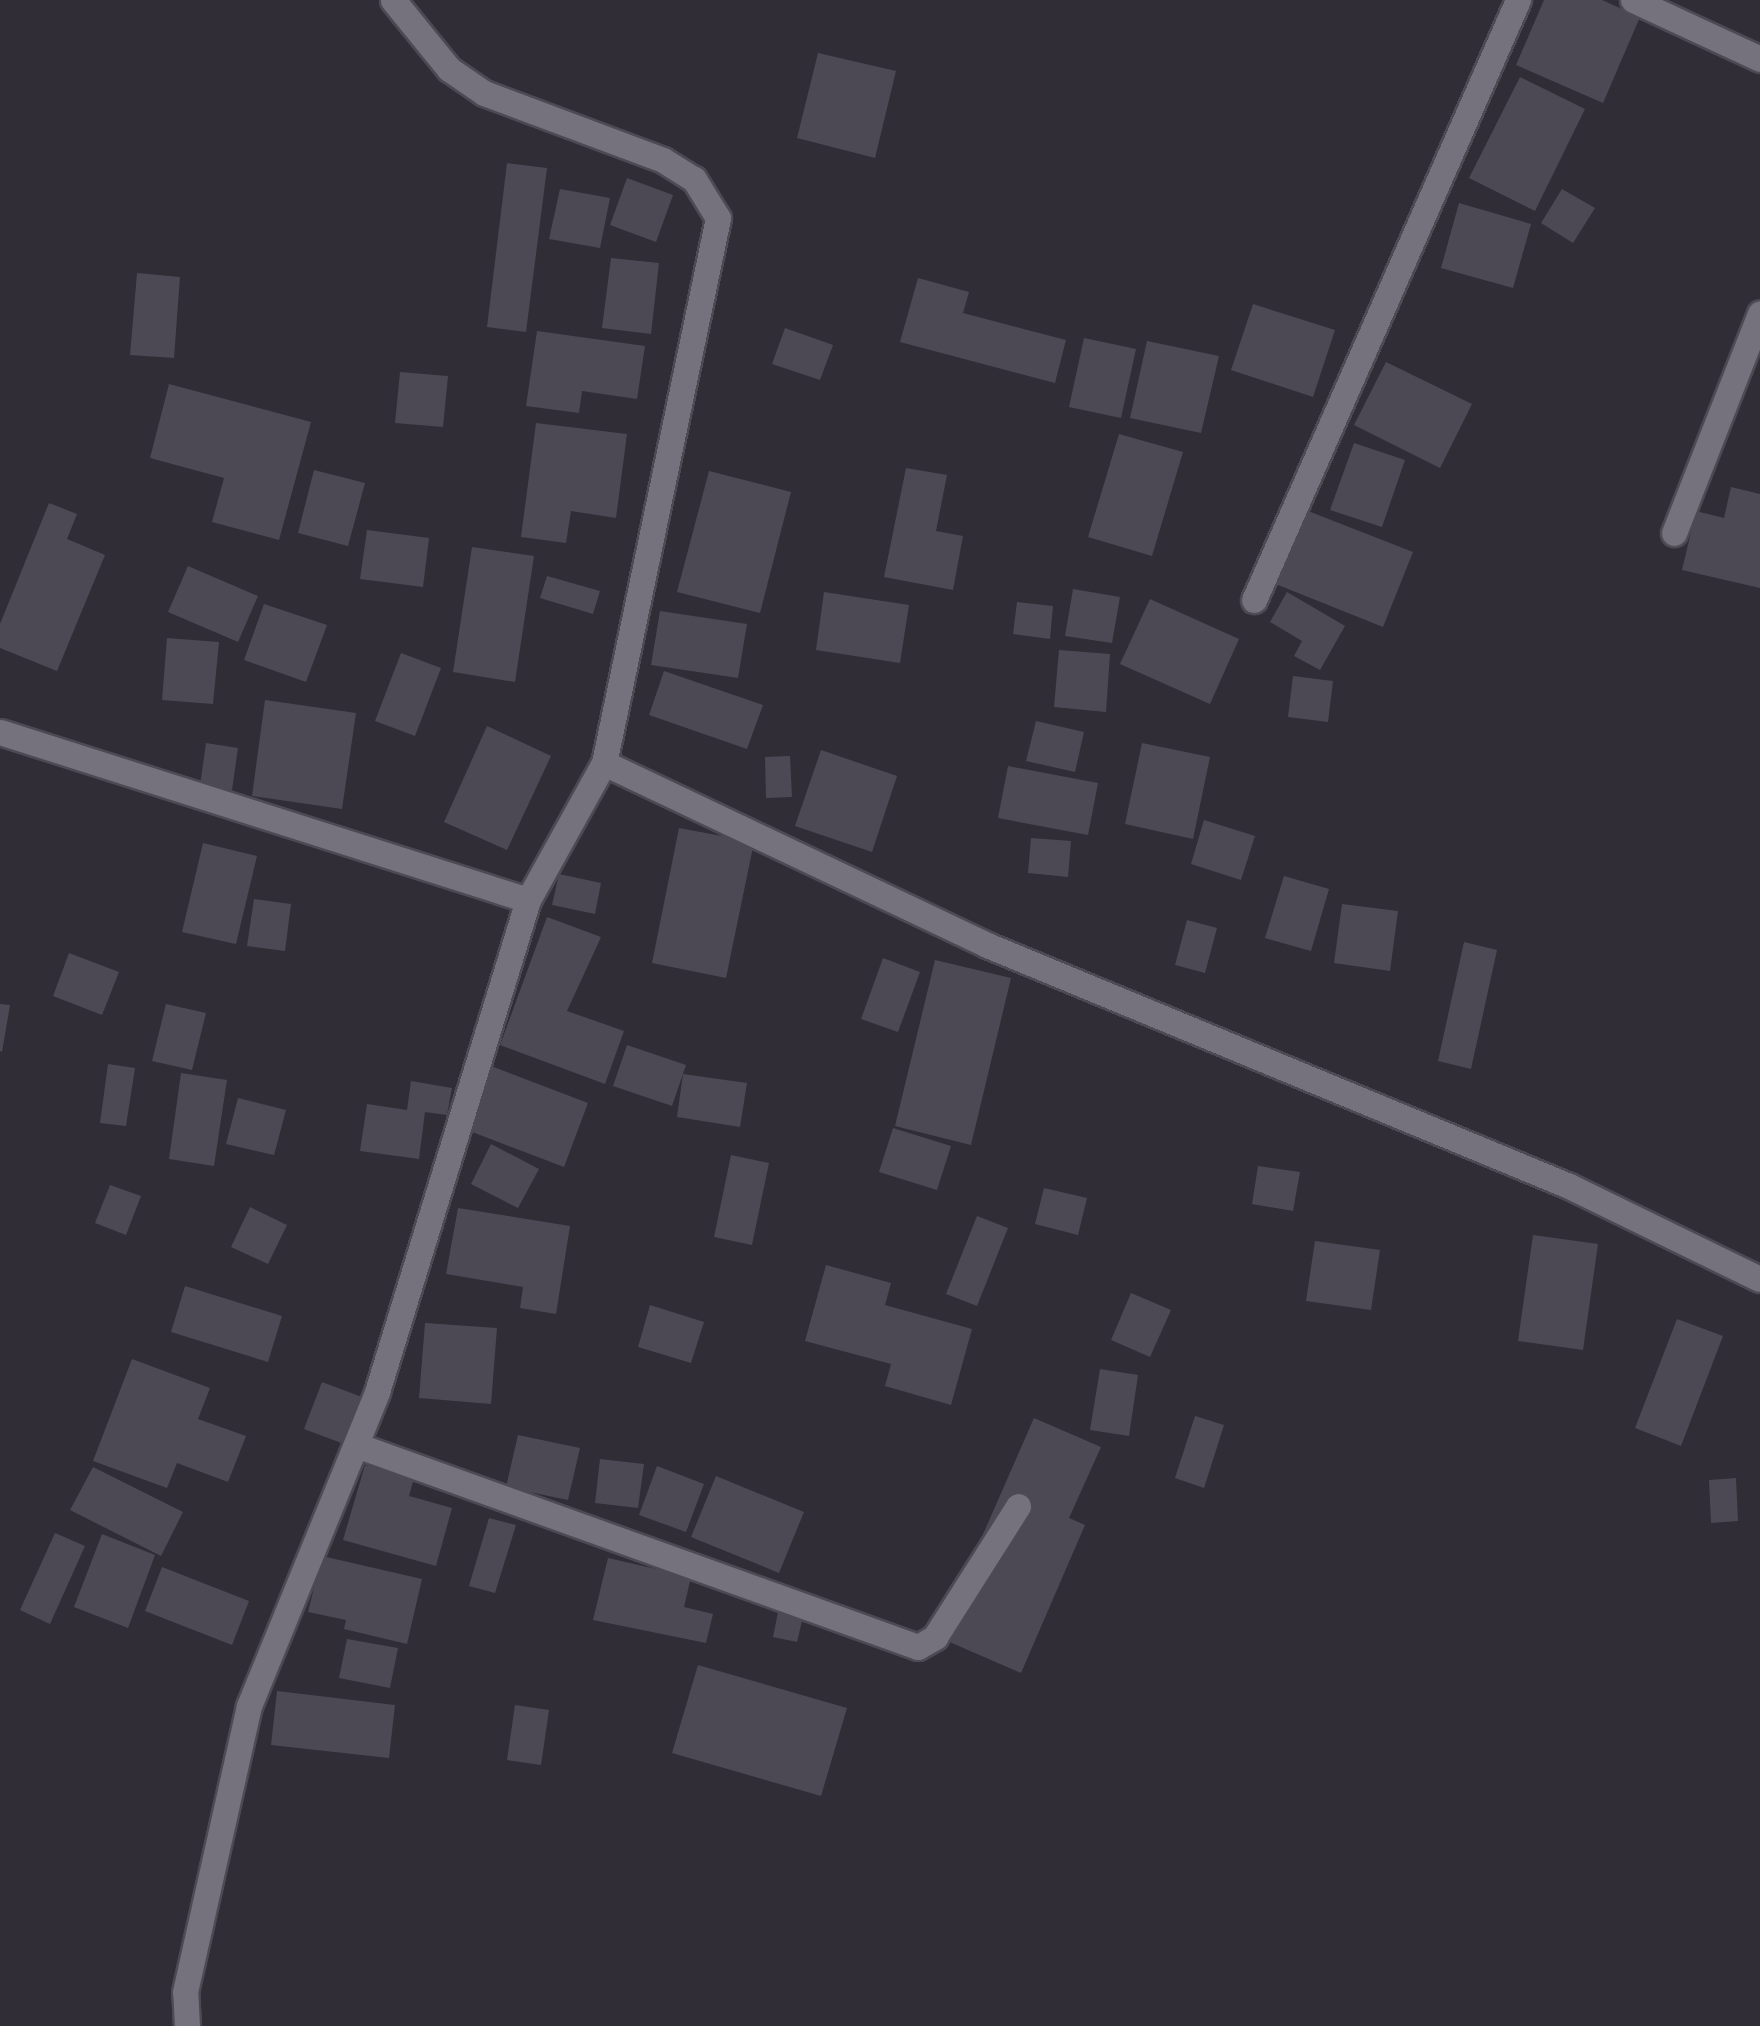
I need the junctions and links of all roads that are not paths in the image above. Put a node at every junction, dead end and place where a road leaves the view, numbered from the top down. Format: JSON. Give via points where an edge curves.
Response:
{"nodes":[{"id":1,"x":393,"y":0,"type":"edge"},
{"id":2,"x":1518,"y":0,"type":"edge"},
{"id":3,"x":1632,"y":0,"type":"edge"},
{"id":4,"x":1760,"y":60,"type":"edge"},
{"id":5,"x":1760,"y":313,"type":"edge"},
{"id":6,"x":1674,"y":533,"type":"dead end"},
{"id":7,"x":1254,"y":600,"type":"dead end"},
{"id":8,"x":0,"y":732,"type":"edge"},
{"id":9,"x":604,"y":763,"type":"junction"},
{"id":10,"x":528,"y":900,"type":"junction"},
{"id":11,"x":1760,"y":1279,"type":"edge"},
{"id":12,"x":356,"y":1445,"type":"junction"},
{"id":13,"x":1018,"y":1506,"type":"dead end"},
{"id":14,"x":187,"y":2026,"type":"edge"}],
"edges":[{"from":1,"to":9,"type":"street","via":[[449,69],[484,94],[663,160],[694,179],[718,218]]},
{"from":2,"to":7,"type":"street"},
{"from":3,"to":4,"type":"street"},
{"from":5,"to":6,"type":"street"},
{"from":8,"to":10,"type":"street"},
{"from":9,"to":10,"type":"street"},
{"from":9,"to":11,"type":"street","via":[[987,945],[1569,1186]]},
{"from":10,"to":12,"type":"street"},
{"from":12,"to":13,"type":"street","via":[[918,1647],[935,1636]]},
{"from":12,"to":14,"type":"street","via":[[249,1706],[185,1992]]}]}
